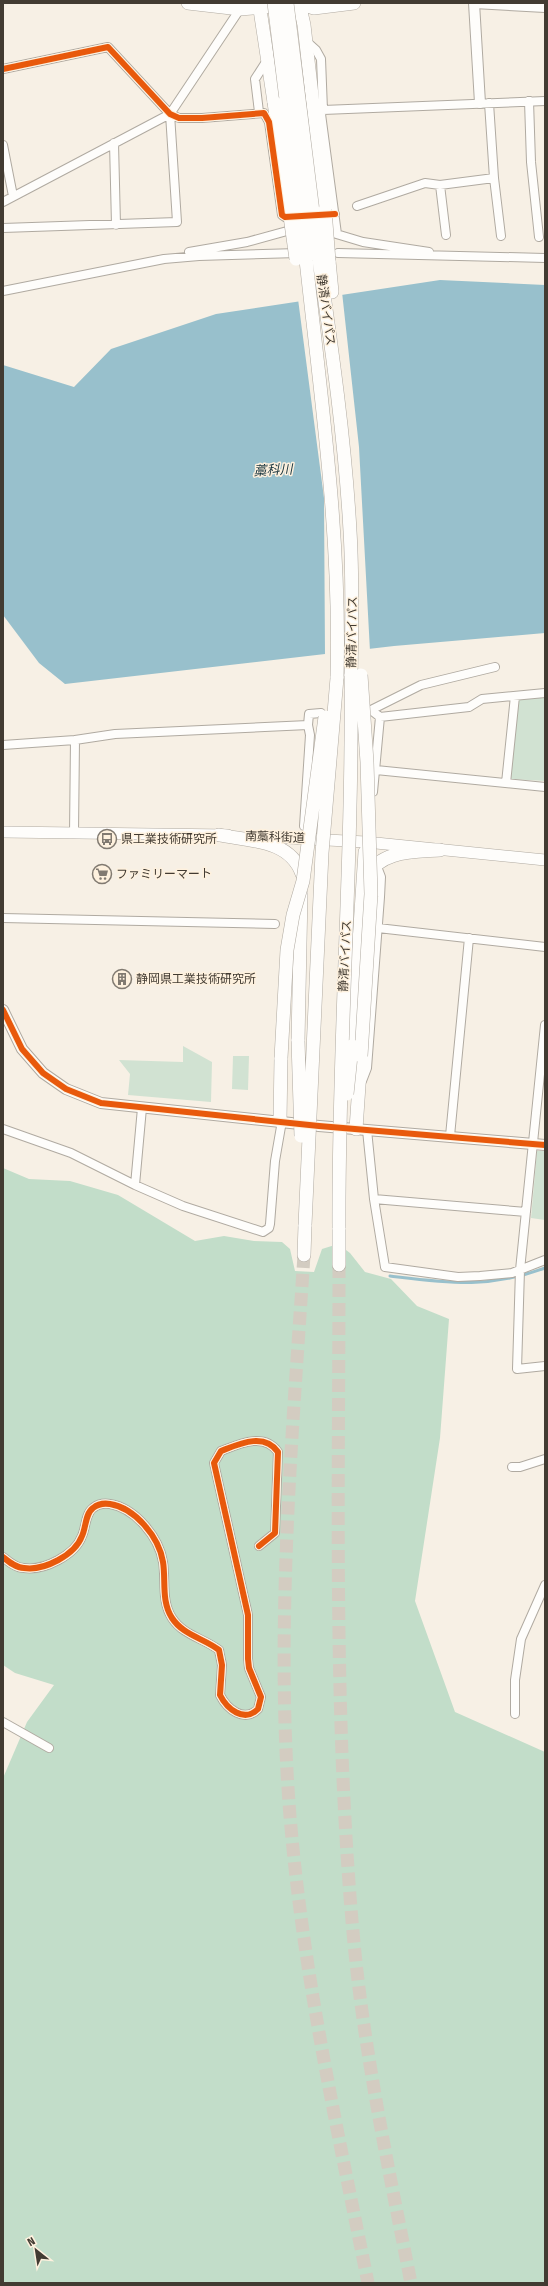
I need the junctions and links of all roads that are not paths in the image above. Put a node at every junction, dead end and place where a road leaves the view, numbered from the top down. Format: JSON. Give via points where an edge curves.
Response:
{"nodes":[{"id":1,"x":188,"y":3,"type":"edge"},
{"id":2,"x":274,"y":3,"type":"edge"},
{"id":3,"x":287,"y":3,"type":"edge"},
{"id":4,"x":300,"y":3,"type":"edge"},
{"id":5,"x":354,"y":3,"type":"edge"},
{"id":6,"x":474,"y":3,"type":"edge"},
{"id":7,"x":258,"y":6,"type":"edge"},
{"id":8,"x":545,"y":8,"type":"edge"},
{"id":9,"x":240,"y":9,"type":"junction"},
{"id":10,"x":306,"y":41,"type":"junction"},
{"id":11,"x":266,"y":62,"type":"junction"},
{"id":12,"x":3,"y":69,"type":"edge"},
{"id":13,"x":528,"y":101,"type":"junction"},
{"id":14,"x":545,"y":101,"type":"edge"},
{"id":15,"x":485,"y":103,"type":"junction"},
{"id":16,"x":323,"y":110,"type":"junction"},
{"id":17,"x":259,"y":112,"type":"junction"},
{"id":18,"x":170,"y":114,"type":"junction"},
{"id":19,"x":114,"y":143,"type":"junction"},
{"id":20,"x":3,"y":145,"type":"edge"},
{"id":21,"x":494,"y":178,"type":"junction"},
{"id":22,"x":440,"y":186,"type":"junction"},
{"id":23,"x":13,"y":196,"type":"junction"},
{"id":24,"x":3,"y":202,"type":"edge"},
{"id":25,"x":357,"y":206,"type":"dead end"},
{"id":26,"x":335,"y":214,"type":"junction"},
{"id":27,"x":116,"y":225,"type":"junction"},
{"id":28,"x":3,"y":228,"type":"edge"},
{"id":29,"x":288,"y":231,"type":"dead end"},
{"id":30,"x":446,"y":235,"type":"dead end"},
{"id":31,"x":501,"y":236,"type":"dead end"},
{"id":32,"x":539,"y":237,"type":"dead end"},
{"id":33,"x":298,"y":253,"type":"dead end"},
{"id":34,"x":338,"y":253,"type":"dead end"},
{"id":35,"x":450,"y":257,"type":"junction"},
{"id":36,"x":545,"y":258,"type":"edge"},
{"id":37,"x":164,"y":260,"type":"junction"},
{"id":38,"x":3,"y":291,"type":"edge"},
{"id":39,"x":319,"y":379,"type":"junction"},
{"id":40,"x":336,"y":382,"type":"junction"},
{"id":41,"x":335,"y":578,"type":"junction"},
{"id":42,"x":352,"y":582,"type":"junction"},
{"id":43,"x":495,"y":667,"type":"dead end"},
{"id":44,"x":545,"y":693,"type":"edge"},
{"id":45,"x":515,"y":696,"type":"junction"},
{"id":46,"x":321,"y":713,"type":"dead end"},
{"id":47,"x":380,"y":717,"type":"junction"},
{"id":48,"x":308,"y":725,"type":"junction"},
{"id":49,"x":75,"y":740,"type":"junction"},
{"id":50,"x":3,"y":745,"type":"edge"},
{"id":51,"x":376,"y":770,"type":"junction"},
{"id":52,"x":506,"y":783,"type":"junction"},
{"id":53,"x":545,"y":787,"type":"edge"},
{"id":54,"x":3,"y":832,"type":"edge"},
{"id":55,"x":74,"y":834,"type":"junction"},
{"id":56,"x":219,"y":835,"type":"junction"},
{"id":57,"x":304,"y":837,"type":"junction"},
{"id":58,"x":366,"y":842,"type":"junction"},
{"id":59,"x":440,"y":850,"type":"junction"},
{"id":60,"x":545,"y":860,"type":"edge"},
{"id":61,"x":376,"y":864,"type":"junction"},
{"id":62,"x":302,"y":874,"type":"junction"},
{"id":63,"x":363,"y":883,"type":"junction"},
{"id":64,"x":3,"y":918,"type":"edge"},
{"id":65,"x":275,"y":924,"type":"dead end"},
{"id":66,"x":378,"y":928,"type":"junction"},
{"id":67,"x":469,"y":938,"type":"junction"},
{"id":68,"x":545,"y":947,"type":"edge"},
{"id":69,"x":3,"y":1010,"type":"edge"},
{"id":70,"x":545,"y":1025,"type":"edge"},
{"id":71,"x":360,"y":1083,"type":"junction"},
{"id":72,"x":142,"y":1108,"type":"junction"},
{"id":73,"x":281,"y":1121,"type":"junction"},
{"id":74,"x":3,"y":1129,"type":"edge"},
{"id":75,"x":362,"y":1130,"type":"junction"},
{"id":76,"x":450,"y":1136,"type":"junction"},
{"id":77,"x":533,"y":1144,"type":"junction"},
{"id":78,"x":545,"y":1145,"type":"edge"},
{"id":79,"x":135,"y":1185,"type":"junction"},
{"id":80,"x":374,"y":1199,"type":"junction"},
{"id":81,"x":526,"y":1212,"type":"junction"},
{"id":82,"x":305,"y":1225,"type":"junction"},
{"id":83,"x":339,"y":1228,"type":"junction"},
{"id":84,"x":304,"y":1255,"type":"tunnel mouth"},
{"id":85,"x":545,"y":1260,"type":"edge"},
{"id":86,"x":339,"y":1265,"type":"tunnel mouth"},
{"id":87,"x":520,"y":1270,"type":"junction"},
{"id":88,"x":545,"y":1366,"type":"edge"},
{"id":89,"x":545,"y":1459,"type":"edge"},
{"id":90,"x":512,"y":1466,"type":"dead end"},
{"id":91,"x":260,"y":1546,"type":"dead end"},
{"id":92,"x":3,"y":1557,"type":"edge"},
{"id":93,"x":545,"y":1585,"type":"edge"},
{"id":94,"x":515,"y":1714,"type":"dead end"},
{"id":95,"x":3,"y":1722,"type":"edge"},
{"id":96,"x":49,"y":1748,"type":"dead end"}],
"edges":[{"from":1,"to":9,"type":"highway"},
{"from":2,"to":39,"type":"highway","name":"静清バイパス","bridge":true},
{"from":3,"to":40,"type":"highway","name":"静清バイパス","bridge":true},
{"from":4,"to":5,"type":"highway","via":[[314,8]]},
{"from":4,"to":7,"type":"highway"},
{"from":4,"to":10,"type":"highway"},
{"from":6,"to":8,"type":"street"},
{"from":6,"to":15,"type":"street"},
{"from":7,"to":9,"type":"highway"},
{"from":7,"to":11,"type":"highway"},
{"from":9,"to":18,"type":"street"},
{"from":10,"to":16,"type":"street","via":[[321,59]]},
{"from":10,"to":40,"type":"highway","bridge":true,"via":[[330,261]]},
{"from":11,"to":17,"type":"street","via":[[255,79]]},
{"from":11,"to":39,"type":"highway","bridge":true,"via":[[294,243]]},
{"from":12,"to":18,"type":"street","via":[[108,47]]},
{"from":13,"to":14,"type":"street"},
{"from":13,"to":15,"type":"street"},
{"from":13,"to":32,"type":"street"},
{"from":15,"to":16,"type":"street"},
{"from":15,"to":21,"type":"street"},
{"from":16,"to":26,"type":"street","via":[[320,114]]},
{"from":17,"to":18,"type":"street","via":[[233,117],[202,118],[179,118]]},
{"from":17,"to":26,"type":"street","via":[[264,113],[269,122],[282,215],[285,217]]},
{"from":18,"to":19,"type":"street"},
{"from":18,"to":27,"type":"street","via":[[177,222]]},
{"from":19,"to":23,"type":"street"},
{"from":19,"to":27,"type":"street"},
{"from":20,"to":23,"type":"street"},
{"from":21,"to":22,"type":"street"},
{"from":21,"to":31,"type":"street"},
{"from":22,"to":25,"type":"street","via":[[425,183]]},
{"from":22,"to":30,"type":"street"},
{"from":23,"to":24,"type":"street"},
{"from":26,"to":35,"type":"street","via":[[334,234],[363,242]]},
{"from":27,"to":28,"type":"street"},
{"from":29,"to":37,"type":"street","via":[[247,242],[185,253]]},
{"from":33,"to":37,"type":"street","via":[[199,256]]},
{"from":34,"to":35,"type":"street"},
{"from":35,"to":36,"type":"street"},
{"from":37,"to":38,"type":"street"},
{"from":39,"to":41,"type":"highway","name":"静清バイパス","via":[[326,440]]},
{"from":40,"to":42,"type":"highway","name":"静清バイパス","via":[[350,530]]},
{"from":41,"to":73,"type":"highway","bridge":true,"via":[[325,724],[303,881],[293,915],[287,950],[281,1058]]},
{"from":41,"to":82,"type":"highway","name":"静清バイパス","bridge":true,"via":[[337,678],[322,861]]},
{"from":42,"to":71,"type":"highway","bridge":true,"via":[[366,754],[371,894]]},
{"from":42,"to":83,"type":"highway","name":"静清バイパス","bridge":true,"via":[[352,760],[341,1050]]},
{"from":43,"to":47,"type":"street","via":[[447,677],[406,690],[371,710]]},
{"from":44,"to":45,"type":"street"},
{"from":45,"to":47,"type":"street","via":[[482,699],[469,707]]},
{"from":45,"to":52,"type":"street"},
{"from":46,"to":48,"type":"street","via":[[310,714]]},
{"from":47,"to":51,"type":"street"},
{"from":48,"to":49,"type":"street","via":[[114,734]]},
{"from":48,"to":57,"type":"street","via":[[310,735]]},
{"from":49,"to":50,"type":"street"},
{"from":49,"to":55,"type":"street"},
{"from":51,"to":52,"type":"street"},
{"from":51,"to":58,"type":"street"},
{"from":52,"to":53,"type":"street"},
{"from":54,"to":55,"type":"main road","name":"南藁科街道"},
{"from":55,"to":56,"type":"main road","name":"南藁科街道"},
{"from":56,"to":57,"type":"main road","name":"南藁科街道"},
{"from":56,"to":62,"type":"highway","via":[[280,848],[296,860]]},
{"from":57,"to":58,"type":"main road","name":"南藁科街道"},
{"from":57,"to":62,"type":"highway"},
{"from":58,"to":59,"type":"main road","name":"南藁科街道"},
{"from":58,"to":63,"type":"highway"},
{"from":59,"to":60,"type":"main road","name":"南藁科街道"},
{"from":59,"to":61,"type":"highway","via":[[393,855]]},
{"from":61,"to":63,"type":"highway"},
{"from":61,"to":66,"type":"street","via":[[381,877]]},
{"from":62,"to":82,"type":"highway","bridge":true,"via":[[298,1041]]},
{"from":63,"to":83,"type":"highway","bridge":true,"via":[[344,1122]]},
{"from":64,"to":65,"type":"street"},
{"from":66,"to":67,"type":"street"},
{"from":66,"to":71,"type":"street","via":[[367,1068]]},
{"from":67,"to":68,"type":"street"},
{"from":67,"to":76,"type":"street"},
{"from":69,"to":72,"type":"street","via":[[30,1061],[55,1082],[101,1103]]},
{"from":70,"to":77,"type":"street"},
{"from":71,"to":75,"type":"highway"},
{"from":72,"to":73,"type":"street"},
{"from":72,"to":79,"type":"street"},
{"from":73,"to":75,"type":"street"},
{"from":73,"to":79,"type":"street","via":[[270,1224],[263,1232],[223,1221]]},
{"from":74,"to":79,"type":"street","via":[[71,1153]]},
{"from":75,"to":76,"type":"street"},
{"from":75,"to":80,"type":"street"},
{"from":76,"to":77,"type":"street"},
{"from":77,"to":78,"type":"street"},
{"from":77,"to":81,"type":"street"},
{"from":80,"to":81,"type":"street"},
{"from":80,"to":87,"type":"street","via":[[383,1264],[389,1269],[458,1277],[504,1275]]},
{"from":81,"to":87,"type":"street"},
{"from":82,"to":84,"type":"highway","name":"静清バイパス"},
{"from":83,"to":86,"type":"highway","name":"静清バイパス"},
{"from":85,"to":87,"type":"street"},
{"from":87,"to":88,"type":"street","via":[[517,1369]]},
{"from":89,"to":90,"type":"street","via":[[520,1467]]},
{"from":91,"to":92,"type":"street","via":[[275,1534],[278,1452],[267,1442],[254,1440],[221,1451],[214,1463],[248,1615],[249,1668],[261,1697],[258,1709],[247,1715],[237,1714],[230,1709],[220,1695],[222,1665],[219,1650],[208,1642],[186,1634],[171,1616],[166,1601],[163,1562],[159,1549],[150,1533],[136,1518],[120,1508],[101,1504],[92,1509],[84,1526],[83,1536],[76,1547],[58,1560],[24,1568]]},
{"from":93,"to":94,"type":"street","via":[[522,1633],[515,1680]]},
{"from":95,"to":96,"type":"street"}]}
